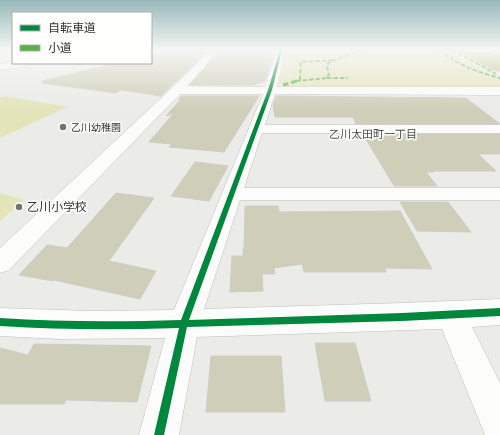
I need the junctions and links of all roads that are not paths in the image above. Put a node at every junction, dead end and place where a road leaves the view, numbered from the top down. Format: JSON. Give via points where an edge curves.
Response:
{"nodes":[{"id":1,"x":196,"y":70,"type":"edge"},
{"id":2,"x":275,"y":70,"type":"edge"},
{"id":3,"x":178,"y":90,"type":"junction"},
{"id":4,"x":270,"y":90,"type":"junction"},
{"id":5,"x":500,"y":90,"type":"edge"},
{"id":6,"x":256,"y":129,"type":"junction"},
{"id":7,"x":500,"y":129,"type":"edge"},
{"id":8,"x":233,"y":194,"type":"junction"},
{"id":9,"x":500,"y":194,"type":"edge"},
{"id":10,"x":0,"y":263,"type":"edge"},
{"id":11,"x":500,"y":312,"type":"edge"},
{"id":12,"x":451,"y":315,"type":"junction"},
{"id":13,"x":0,"y":322,"type":"edge"},
{"id":14,"x":184,"y":323,"type":"junction"},
{"id":15,"x":500,"y":424,"type":"edge"},
{"id":16,"x":159,"y":435,"type":"edge"}],
"edges":[{"from":1,"to":3,"type":"street"},
{"from":2,"to":4,"type":"street"},
{"from":3,"to":4,"type":"street"},
{"from":3,"to":10,"type":"street"},
{"from":4,"to":5,"type":"street"},
{"from":4,"to":6,"type":"street"},
{"from":6,"to":7,"type":"street"},
{"from":6,"to":8,"type":"street"},
{"from":8,"to":9,"type":"street"},
{"from":8,"to":14,"type":"street"},
{"from":11,"to":12,"type":"street"},
{"from":12,"to":14,"type":"street"},
{"from":12,"to":15,"type":"street"},
{"from":13,"to":14,"type":"street","via":[[42,326]]},
{"from":14,"to":16,"type":"street"}]}
